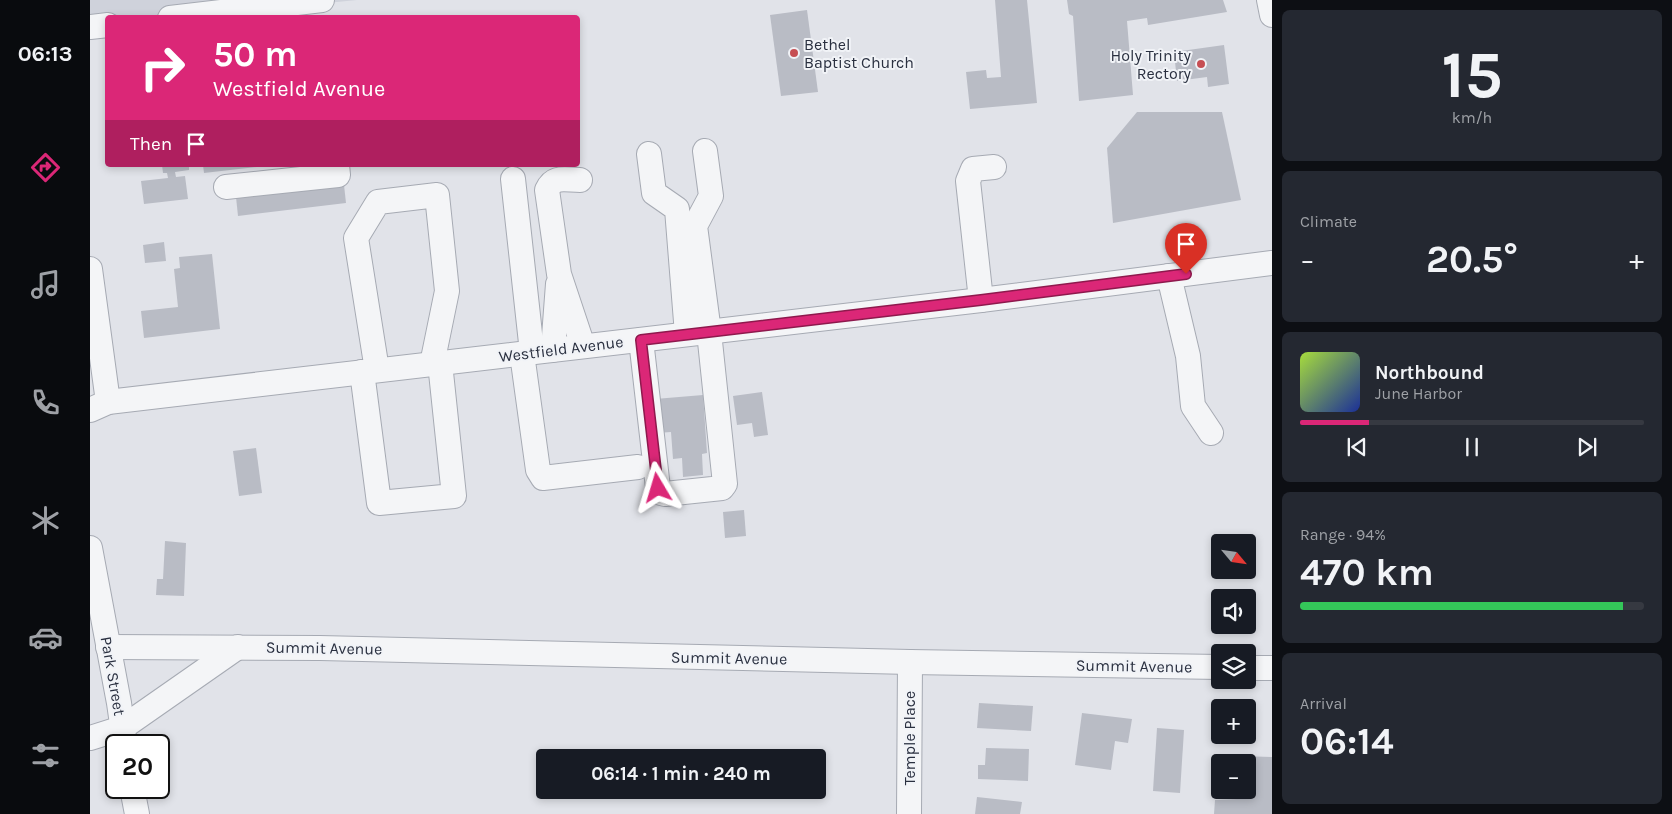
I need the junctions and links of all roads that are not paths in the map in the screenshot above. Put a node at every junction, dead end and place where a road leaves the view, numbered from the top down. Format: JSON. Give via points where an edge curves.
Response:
{"nodes":[{"id":1,"x":322,"y":0,"type":"edge"},
{"id":2,"x":1269,"y":0,"type":"edge"},
{"id":3,"x":1272,"y":14,"type":"edge"},
{"id":4,"x":195,"y":15,"type":"edge"},
{"id":5,"x":323,"y":15,"type":"edge"},
{"id":6,"x":105,"y":25,"type":"edge"},
{"id":7,"x":90,"y":27,"type":"edge"},
{"id":8,"x":705,"y":150,"type":"dead end"},
{"id":9,"x":649,"y":154,"type":"dead end"},
{"id":10,"x":337,"y":167,"type":"edge"},
{"id":11,"x":994,"y":167,"type":"dead end"},
{"id":12,"x":513,"y":180,"type":"dead end"},
{"id":13,"x":580,"y":180,"type":"dead end"},
{"id":14,"x":226,"y":187,"type":"dead end"},
{"id":15,"x":1272,"y":263,"type":"edge"},
{"id":16,"x":90,"y":269,"type":"edge"},
{"id":17,"x":559,"y":274,"type":"junction"},
{"id":18,"x":1169,"y":276,"type":"junction"},
{"id":19,"x":981,"y":300,"type":"junction"},
{"id":20,"x":698,"y":333,"type":"junction"},
{"id":21,"x":641,"y":340,"type":"junction"},
{"id":22,"x":583,"y":346,"type":"junction"},
{"id":23,"x":535,"y":352,"type":"junction"},
{"id":24,"x":436,"y":363,"type":"junction"},
{"id":25,"x":369,"y":371,"type":"junction"},
{"id":26,"x":99,"y":406,"type":"edge"},
{"id":27,"x":1211,"y":433,"type":"dead end"},
{"id":28,"x":638,"y":467,"type":"dead end"},
{"id":29,"x":90,"y":548,"type":"edge"},
{"id":30,"x":108,"y":646,"type":"junction"},
{"id":31,"x":238,"y":647,"type":"junction"},
{"id":32,"x":910,"y":662,"type":"junction"},
{"id":33,"x":1211,"y":667,"type":"edge"},
{"id":34,"x":1256,"y":668,"type":"edge"},
{"id":35,"x":1272,"y":668,"type":"edge"},
{"id":36,"x":124,"y":734,"type":"edge"},
{"id":37,"x":127,"y":734,"type":"edge"},
{"id":38,"x":105,"y":737,"type":"edge"},
{"id":39,"x":90,"y":738,"type":"edge"},
{"id":40,"x":134,"y":799,"type":"edge"},
{"id":41,"x":136,"y":814,"type":"edge"},
{"id":42,"x":908,"y":814,"type":"edge"}],
"edges":[{"from":1,"to":4,"type":"street"},
{"from":1,"to":5,"type":"street"},
{"from":2,"to":3,"type":"street"},
{"from":6,"to":7,"type":"street"},
{"from":8,"to":20,"type":"street","via":[[711,196],[695,226]]},
{"from":9,"to":20,"type":"street","via":[[654,194],[676,209]]},
{"from":10,"to":14,"type":"street","via":[[338,176]]},
{"from":11,"to":19,"type":"street","via":[[973,169],[968,181]]},
{"from":12,"to":23,"type":"street"},
{"from":13,"to":17,"type":"street","via":[[554,180],[547,190]]},
{"from":15,"to":18,"type":"street","name":"Westfield Avenue"},
{"from":16,"to":26,"type":"street"},
{"from":17,"to":22,"type":"street"},
{"from":17,"to":23,"type":"street"},
{"from":18,"to":19,"type":"street","name":"Westfield Avenue"},
{"from":18,"to":27,"type":"street","via":[[1188,356],[1194,406]]},
{"from":19,"to":20,"type":"street","name":"Westfield Avenue"},
{"from":20,"to":21,"type":"street","name":"Westfield Avenue"},
{"from":20,"to":21,"type":"street","via":[[725,484],[718,489],[665,494],[658,488]]},
{"from":21,"to":22,"type":"street","name":"Westfield Avenue"},
{"from":22,"to":23,"type":"street","name":"Westfield Avenue"},
{"from":23,"to":24,"type":"street","name":"Westfield Avenue"},
{"from":23,"to":28,"type":"street","via":[[538,470],[543,478]]},
{"from":24,"to":25,"type":"street","name":"Westfield Avenue"},
{"from":24,"to":25,"type":"street","via":[[454,496],[379,503]]},
{"from":24,"to":25,"type":"street","via":[[447,291],[437,195],[378,202],[356,238]]},
{"from":25,"to":26,"type":"street","name":"Westfield Avenue"},
{"from":29,"to":30,"type":"street","name":"Park Street"},
{"from":30,"to":31,"type":"street","name":"Summit Avenue"},
{"from":30,"to":36,"type":"street","name":"Park Street"},
{"from":31,"to":32,"type":"street","name":"Summit Avenue"},
{"from":31,"to":37,"type":"street"},
{"from":32,"to":33,"type":"street","name":"Summit Avenue"},
{"from":32,"to":42,"type":"street","name":"Temple Place"},
{"from":34,"to":35,"type":"street"},
{"from":38,"to":39,"type":"street"},
{"from":40,"to":41,"type":"street"}]}
